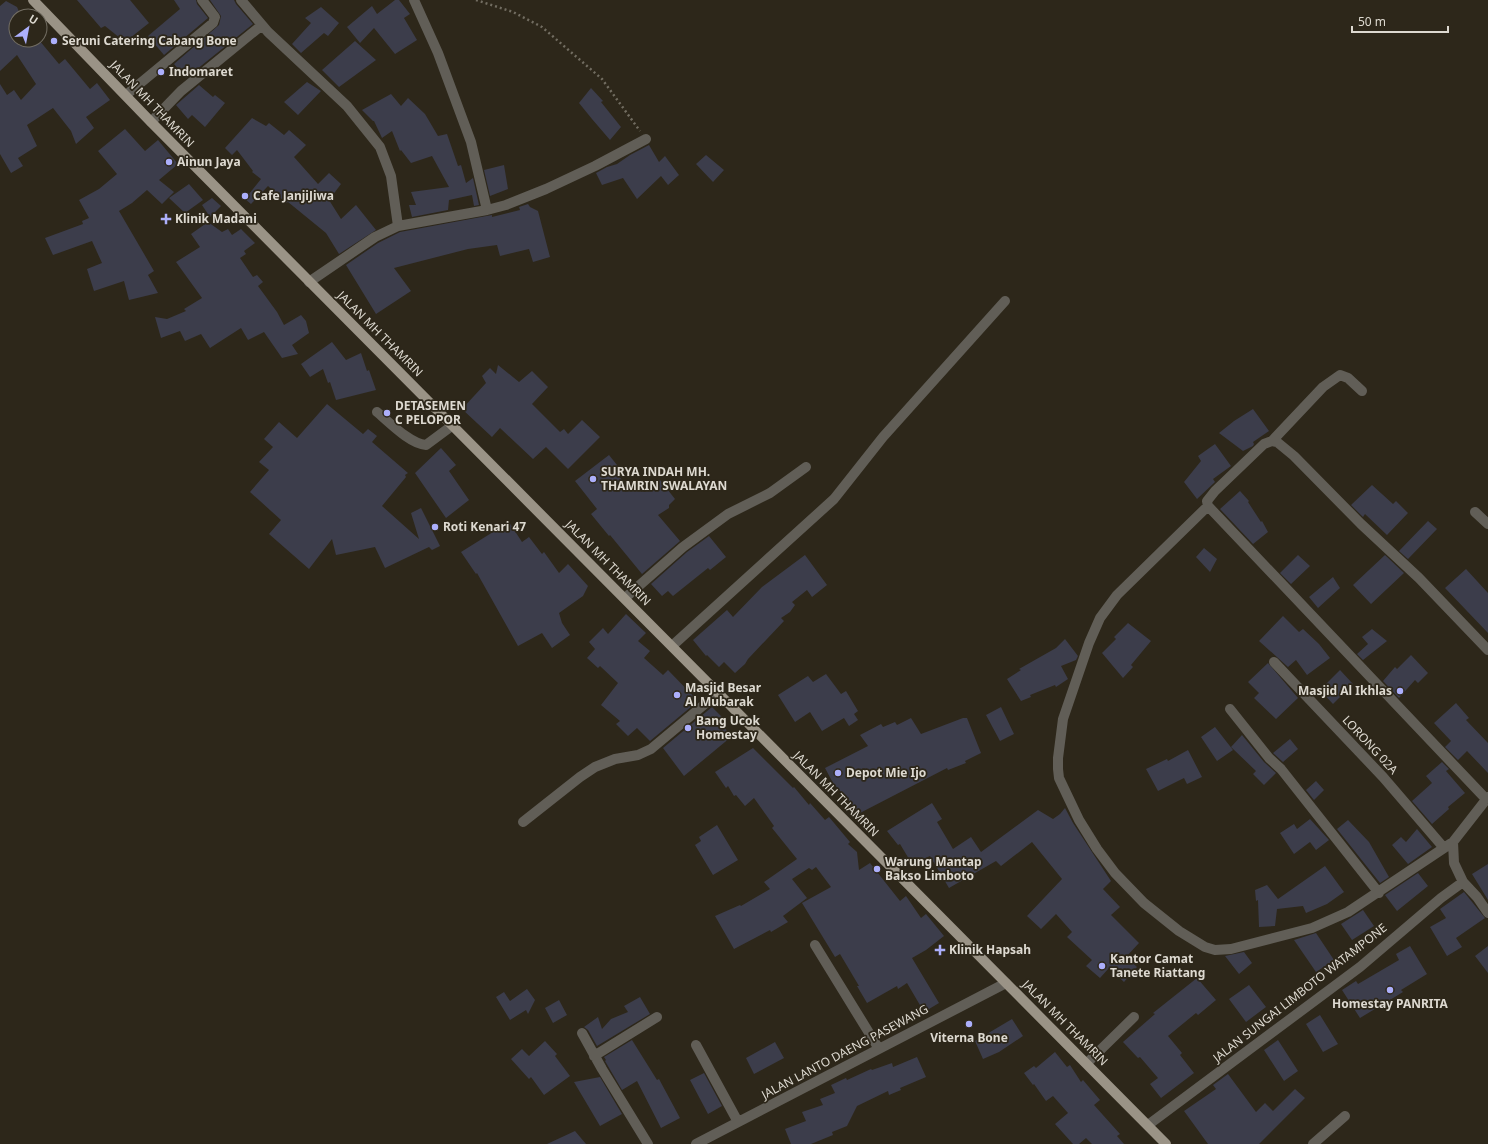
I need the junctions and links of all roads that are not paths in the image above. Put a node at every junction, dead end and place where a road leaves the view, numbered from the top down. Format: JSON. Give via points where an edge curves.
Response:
{"nodes":[{"id":1,"x":33,"y":0,"type":"edge"},
{"id":2,"x":202,"y":0,"type":"edge"},
{"id":3,"x":241,"y":0,"type":"edge"},
{"id":4,"x":414,"y":0,"type":"edge"},
{"id":5,"x":262,"y":25,"type":"junction"},
{"id":6,"x":126,"y":95,"type":"junction"},
{"id":7,"x":150,"y":122,"type":"junction"},
{"id":8,"x":646,"y":139,"type":"road end"},
{"id":9,"x":487,"y":210,"type":"junction"},
{"id":10,"x":398,"y":226,"type":"junction"},
{"id":11,"x":309,"y":282,"type":"junction"},
{"id":12,"x":1005,"y":301,"type":"dead end"},
{"id":13,"x":1362,"y":391,"type":"dead end"},
{"id":14,"x":377,"y":412,"type":"dead end"},
{"id":15,"x":453,"y":425,"type":"junction"},
{"id":16,"x":1272,"y":441,"type":"junction"},
{"id":17,"x":806,"y":467,"type":"dead end"},
{"id":18,"x":1208,"y":506,"type":"junction"},
{"id":19,"x":1475,"y":512,"type":"dead end"},
{"id":20,"x":1488,"y":524,"type":"edge"},
{"id":21,"x":625,"y":598,"type":"junction"},
{"id":22,"x":672,"y":646,"type":"junction"},
{"id":23,"x":1488,"y":650,"type":"edge"},
{"id":24,"x":1274,"y":662,"type":"dead end"},
{"id":25,"x":718,"y":694,"type":"junction"},
{"id":26,"x":1230,"y":709,"type":"dead end"},
{"id":27,"x":1487,"y":798,"type":"edge"},
{"id":28,"x":523,"y":822,"type":"dead end"},
{"id":29,"x":1453,"y":842,"type":"junction"},
{"id":30,"x":1444,"y":848,"type":"junction"},
{"id":31,"x":1463,"y":882,"type":"junction"},
{"id":32,"x":1379,"y":892,"type":"junction"},
{"id":33,"x":1487,"y":908,"type":"edge"},
{"id":34,"x":816,"y":945,"type":"dead end"},
{"id":35,"x":1006,"y":982,"type":"junction"},
{"id":36,"x":657,"y":1017,"type":"dead end"},
{"id":37,"x":1134,"y":1017,"type":"dead end"},
{"id":38,"x":582,"y":1033,"type":"dead end"},
{"id":39,"x":696,"y":1045,"type":"dead end"},
{"id":40,"x":879,"y":1049,"type":"junction"},
{"id":41,"x":594,"y":1056,"type":"junction"},
{"id":42,"x":1087,"y":1063,"type":"junction"},
{"id":43,"x":1345,"y":1116,"type":"dead end"},
{"id":44,"x":738,"y":1122,"type":"junction"},
{"id":45,"x":1148,"y":1125,"type":"junction"},
{"id":46,"x":648,"y":1144,"type":"edge"},
{"id":47,"x":696,"y":1144,"type":"edge"},
{"id":48,"x":1166,"y":1144,"type":"edge"},
{"id":49,"x":1313,"y":1144,"type":"edge"}],
"edges":[{"from":1,"to":6,"type":"main road","name":"JALAN MH THAMRIN"},
{"from":2,"to":6,"type":"street","via":[[215,17],[213,23]]},
{"from":3,"to":5,"type":"street"},
{"from":4,"to":9,"type":"street","via":[[438,53],[471,142]]},
{"from":5,"to":7,"type":"street","via":[[181,91]]},
{"from":5,"to":10,"type":"street","via":[[348,106],[380,147],[391,176]]},
{"from":6,"to":7,"type":"main road","name":"JALAN MH THAMRIN"},
{"from":7,"to":11,"type":"main road","name":"JALAN MH THAMRIN"},
{"from":8,"to":9,"type":"street","via":[[546,189],[506,206]]},
{"from":9,"to":10,"type":"street"},
{"from":10,"to":11,"type":"street","via":[[375,237]]},
{"from":11,"to":15,"type":"main road","name":"JALAN MH THAMRIN"},
{"from":12,"to":22,"type":"street","via":[[883,437],[834,499]]},
{"from":13,"to":16,"type":"street","via":[[1348,378],[1340,375],[1323,387]]},
{"from":14,"to":15,"type":"street","via":[[402,434],[421,445],[426,445]]},
{"from":15,"to":21,"type":"main road","name":"JALAN MH THAMRIN"},
{"from":16,"to":18,"type":"street","via":[[1264,444],[1215,491],[1207,501]]},
{"from":16,"to":23,"type":"street","via":[[1294,456],[1419,578]]},
{"from":17,"to":21,"type":"street","via":[[770,493],[728,514],[682,547]]},
{"from":18,"to":27,"type":"street"},
{"from":18,"to":32,"type":"street","via":[[1117,595],[1100,618],[1063,719],[1058,769],[1060,778],[1079,820],[1115,873],[1144,903],[1179,931],[1205,947],[1215,950],[1231,949],[1312,928],[1348,912]]},
{"from":19,"to":20,"type":"street"},
{"from":21,"to":22,"type":"main road","name":"JALAN MH THAMRIN"},
{"from":22,"to":25,"type":"main road","name":"JALAN MH THAMRIN"},
{"from":24,"to":30,"type":"street","name":"LORONG 02A","via":[[1382,777]]},
{"from":25,"to":28,"type":"street","via":[[651,749],[595,767]]},
{"from":25,"to":35,"type":"main road","name":"JALAN MH THAMRIN"},
{"from":26,"to":32,"type":"street"},
{"from":27,"to":29,"type":"street"},
{"from":29,"to":30,"type":"street"},
{"from":29,"to":31,"type":"street","via":[[1454,863]]},
{"from":30,"to":32,"type":"street"},
{"from":31,"to":33,"type":"street"},
{"from":31,"to":45,"type":"street","name":"JALAN SUNGAI LIMBOTO WATAMPONE","via":[[1360,967]]},
{"from":34,"to":40,"type":"street"},
{"from":35,"to":40,"type":"street","name":"JALAN LANTO DAENG PASEWANG"},
{"from":35,"to":42,"type":"main road","name":"JALAN MH THAMRIN"},
{"from":36,"to":41,"type":"street"},
{"from":37,"to":42,"type":"street"},
{"from":38,"to":41,"type":"street"},
{"from":39,"to":44,"type":"street"},
{"from":40,"to":44,"type":"street","name":"JALAN LANTO DAENG PASEWANG"},
{"from":41,"to":46,"type":"street"},
{"from":42,"to":45,"type":"main road","name":"JALAN MH THAMRIN"},
{"from":43,"to":49,"type":"street"},
{"from":44,"to":47,"type":"street","name":"JALAN LANTO DAENG PASEWANG"},
{"from":45,"to":48,"type":"main road","name":"JALAN MH THAMRIN"}]}
